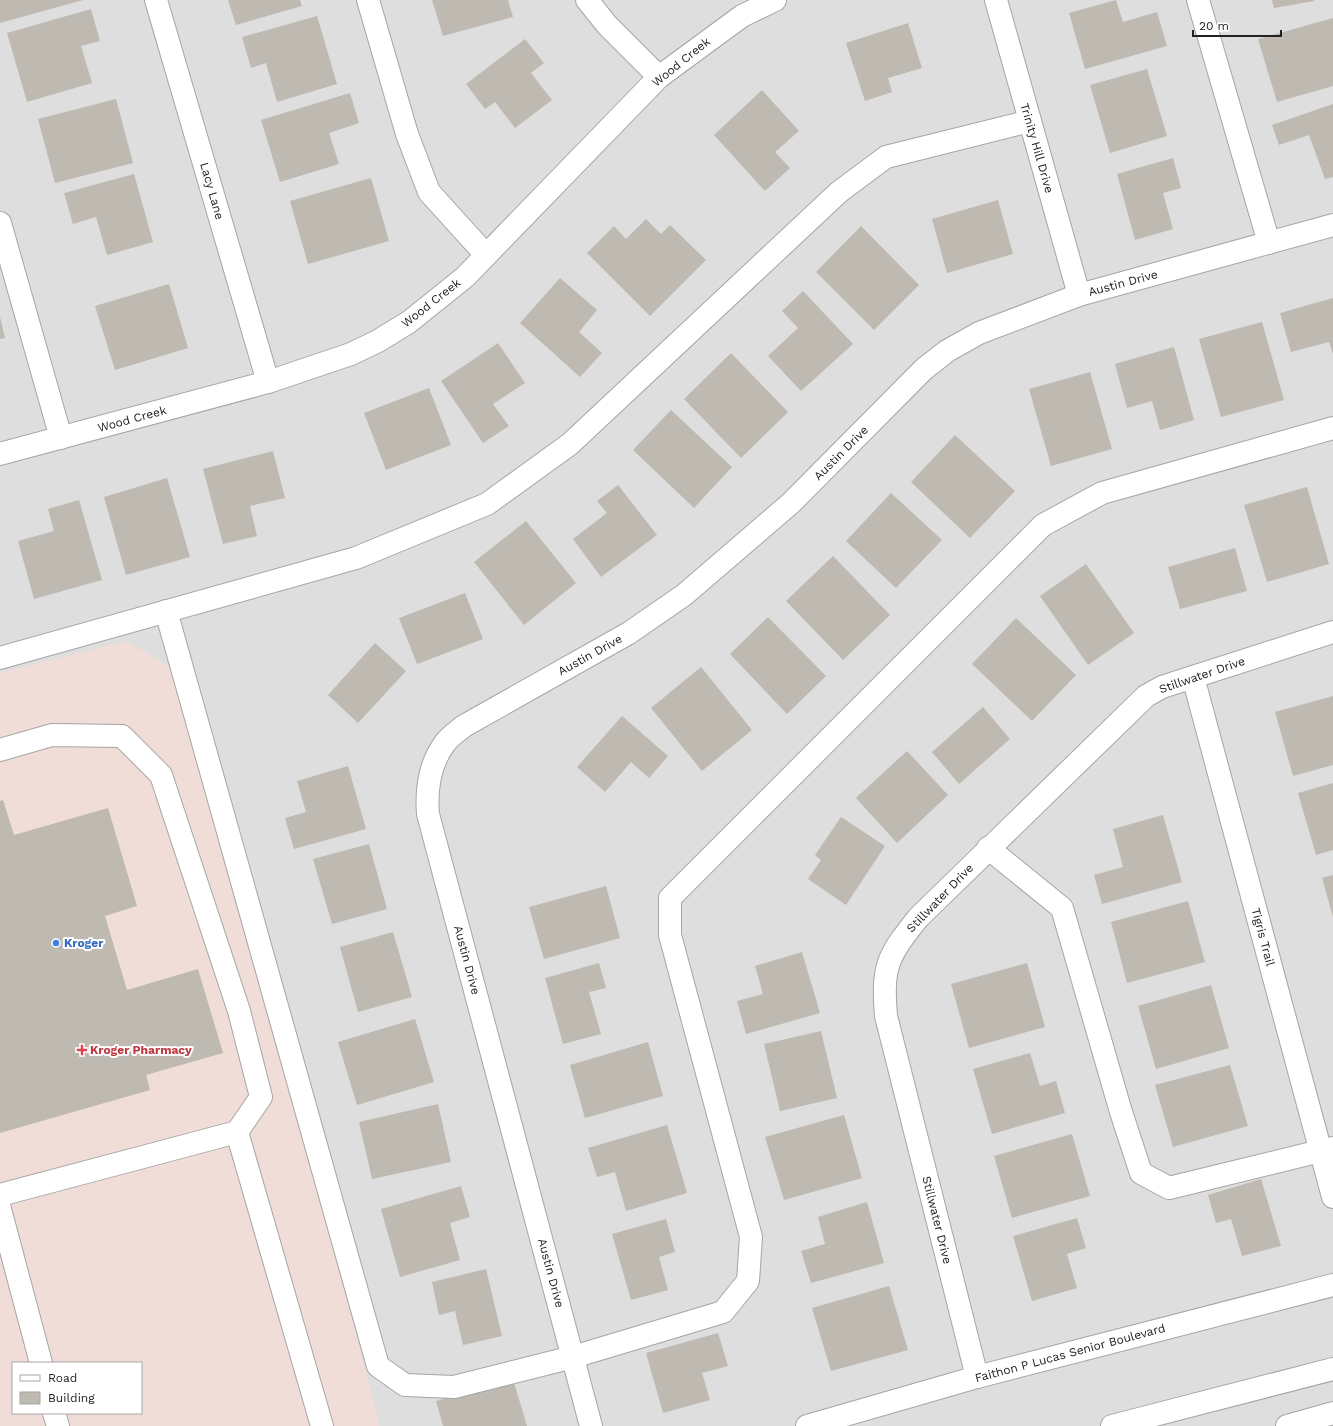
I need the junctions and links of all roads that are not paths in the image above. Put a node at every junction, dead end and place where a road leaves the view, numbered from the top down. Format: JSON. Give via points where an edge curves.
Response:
{"nodes":[{"id":1,"x":156,"y":0,"type":"edge"},
{"id":2,"x":368,"y":0,"type":"edge"},
{"id":3,"x":587,"y":0,"type":"edge"},
{"id":4,"x":774,"y":0,"type":"edge"},
{"id":5,"x":996,"y":0,"type":"edge"},
{"id":6,"x":1198,"y":0,"type":"edge"},
{"id":7,"x":659,"y":77,"type":"junction"},
{"id":8,"x":1030,"y":121,"type":"junction"},
{"id":9,"x":0,"y":223,"type":"edge"},
{"id":10,"x":1333,"y":225,"type":"edge"},
{"id":11,"x":1269,"y":242,"type":"junction"},
{"id":12,"x":486,"y":256,"type":"junction"},
{"id":13,"x":1079,"y":295,"type":"junction"},
{"id":14,"x":268,"y":382,"type":"junction"},
{"id":15,"x":1333,"y":428,"type":"edge"},
{"id":16,"x":61,"y":438,"type":"junction"},
{"id":17,"x":0,"y":454,"type":"edge"},
{"id":18,"x":166,"y":611,"type":"junction"},
{"id":19,"x":1333,"y":632,"type":"edge"},
{"id":20,"x":0,"y":658,"type":"edge"},
{"id":21,"x":1193,"y":676,"type":"junction"},
{"id":22,"x":0,"y":750,"type":"edge"},
{"id":23,"x":988,"y":848,"type":"junction"},
{"id":24,"x":237,"y":1132,"type":"junction"},
{"id":25,"x":1327,"y":1150,"type":"edge"},
{"id":26,"x":0,"y":1195,"type":"edge"},
{"id":27,"x":1333,"y":1197,"type":"edge"},
{"id":28,"x":0,"y":1209,"type":"edge"},
{"id":29,"x":1333,"y":1284,"type":"edge"},
{"id":30,"x":573,"y":1357,"type":"junction"},
{"id":31,"x":41,"y":1362,"type":"edge"},
{"id":32,"x":1333,"y":1369,"type":"edge"},
{"id":33,"x":977,"y":1377,"type":"junction"},
{"id":34,"x":1333,"y":1413,"type":"edge"},
{"id":35,"x":54,"y":1414,"type":"edge"},
{"id":36,"x":58,"y":1426,"type":"edge"},
{"id":37,"x":322,"y":1426,"type":"edge"},
{"id":38,"x":591,"y":1426,"type":"edge"},
{"id":39,"x":807,"y":1426,"type":"edge"},
{"id":40,"x":1112,"y":1426,"type":"edge"},
{"id":41,"x":1287,"y":1426,"type":"edge"}],
"edges":[{"from":1,"to":14,"type":"street","name":"Lacy Lane"},
{"from":2,"to":12,"type":"street","via":[[407,134],[429,192]]},
{"from":3,"to":7,"type":"street"},
{"from":4,"to":7,"type":"street","name":"Wood Creek","via":[[742,16]]},
{"from":5,"to":8,"type":"street","name":"Trinity Hill Drive"},
{"from":6,"to":11,"type":"street"},
{"from":7,"to":12,"type":"street","name":"Wood Creek"},
{"from":8,"to":13,"type":"street","name":"Trinity Hill Drive"},
{"from":8,"to":18,"type":"street","via":[[886,158],[838,192],[570,444],[487,504],[356,558]]},
{"from":9,"to":16,"type":"street"},
{"from":10,"to":11,"type":"street","name":"Austin Drive"},
{"from":11,"to":13,"type":"street","name":"Austin Drive"},
{"from":12,"to":14,"type":"street","name":"Wood Creek","via":[[465,277],[409,322],[378,341],[351,354]]},
{"from":13,"to":30,"type":"street","name":"Austin Drive","via":[[980,333],[947,351],[924,369],[791,503],[684,596],[630,633],[464,726],[446,742],[433,765],[426,793],[428,814]]},
{"from":14,"to":16,"type":"street","name":"Wood Creek"},
{"from":15,"to":30,"type":"street","via":[[1102,493],[1043,524],[670,898],[670,935],[751,1237],[748,1281],[723,1312]]},
{"from":16,"to":17,"type":"street","name":"Wood Creek"},
{"from":18,"to":20,"type":"street"},
{"from":18,"to":30,"type":"street","via":[[378,1366],[405,1384],[454,1386]]},
{"from":19,"to":21,"type":"street","name":"Stillwater Drive"},
{"from":21,"to":23,"type":"street","name":"Stillwater Drive","via":[[1162,687],[1146,696]]},
{"from":21,"to":25,"type":"street","name":"Tigris Trail"},
{"from":22,"to":24,"type":"street","via":[[52,735],[122,736],[161,775],[239,1012],[261,1096]]},
{"from":23,"to":25,"type":"street","via":[[1062,908],[1141,1173],[1169,1188]]},
{"from":23,"to":33,"type":"street","name":"Stillwater Drive","via":[[918,918],[896,946],[886,967],[884,988],[886,1016]]},
{"from":24,"to":26,"type":"street"},
{"from":24,"to":37,"type":"street"},
{"from":25,"to":27,"type":"street","name":"Tigris Trail"},
{"from":28,"to":31,"type":"street"},
{"from":29,"to":33,"type":"street","name":"Faithon P Lucas Senior Boulevard"},
{"from":30,"to":38,"type":"street","name":"Austin Drive"},
{"from":32,"to":40,"type":"street"},
{"from":33,"to":39,"type":"street","name":"Faithon P Lucas Senior Boulevard"},
{"from":34,"to":41,"type":"street"},
{"from":35,"to":36,"type":"street"}]}
